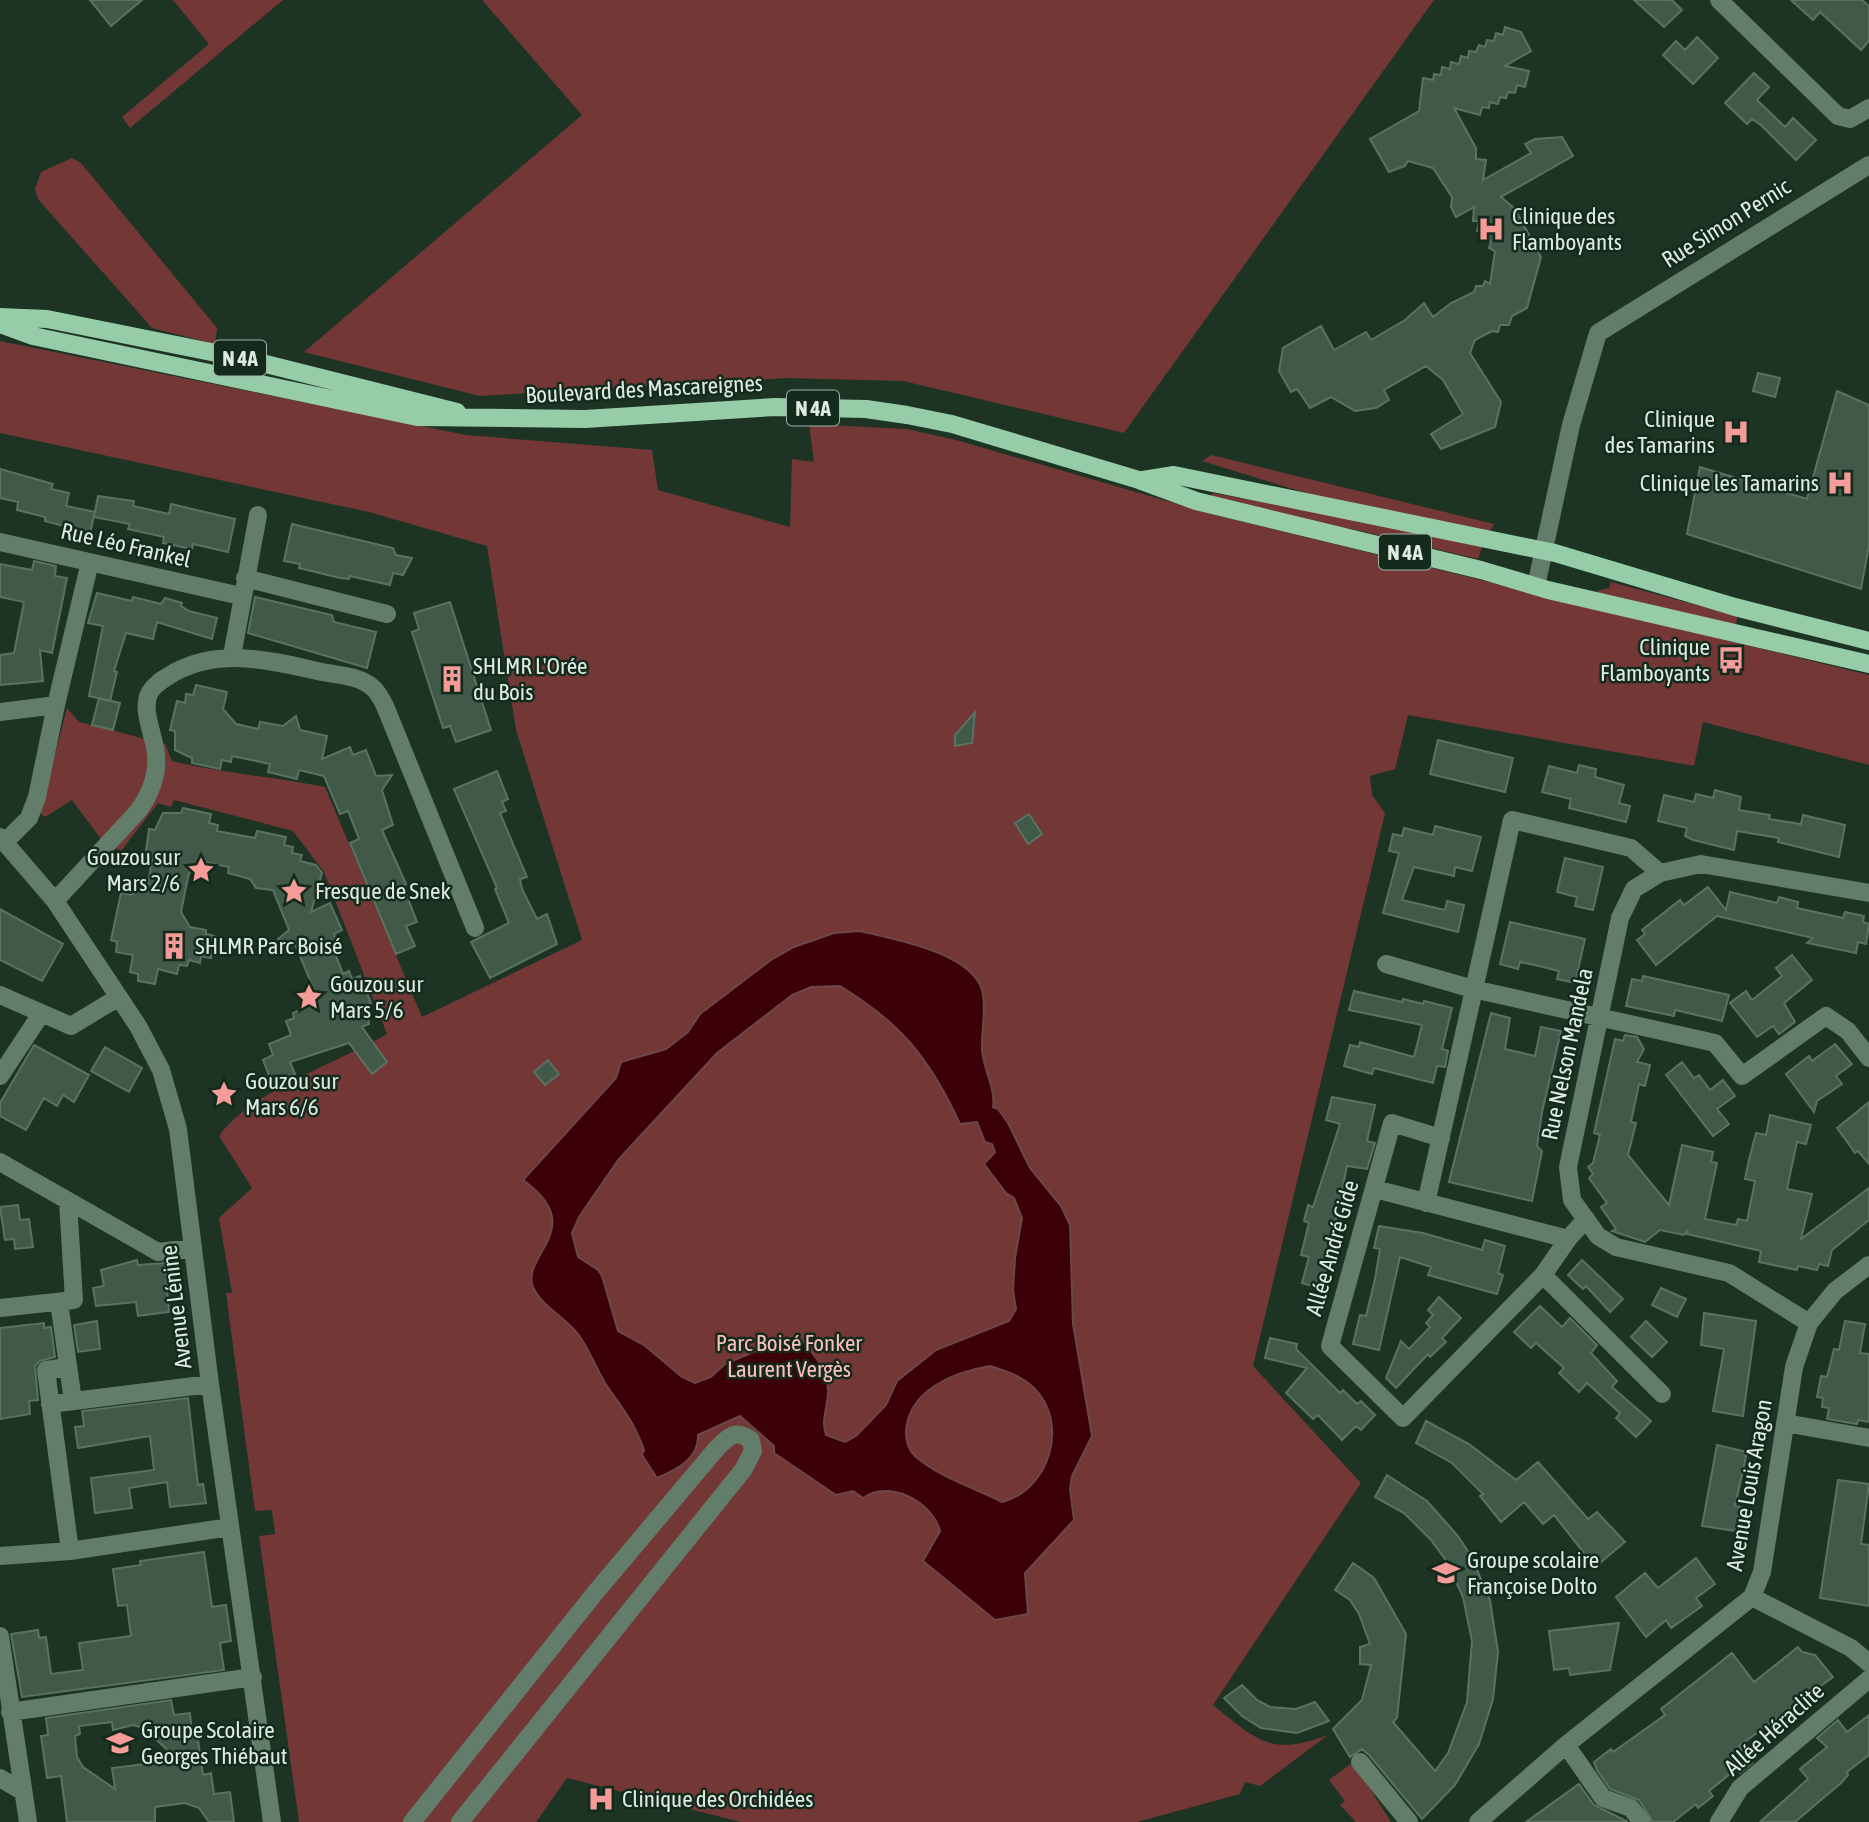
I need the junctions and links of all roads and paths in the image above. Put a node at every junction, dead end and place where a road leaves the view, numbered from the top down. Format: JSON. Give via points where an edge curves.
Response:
{"nodes":[{"id":1,"x":1719,"y":0,"type":"edge"},
{"id":2,"x":1869,"y":108,"type":"edge"},
{"id":3,"x":1869,"y":164,"type":"edge"},
{"id":4,"x":0,"y":317,"type":"edge"},
{"id":5,"x":0,"y":324,"type":"edge"},
{"id":6,"x":477,"y":418,"type":"junction"},
{"id":7,"x":1139,"y":480,"type":"junction"},
{"id":8,"x":258,"y":515,"type":"dead end"},
{"id":9,"x":0,"y":542,"type":"edge"},
{"id":10,"x":1549,"y":552,"type":"junction"},
{"id":11,"x":90,"y":562,"type":"junction"},
{"id":12,"x":243,"y":587,"type":"junction"},
{"id":13,"x":1542,"y":588,"type":"junction"},
{"id":14,"x":387,"y":614,"type":"dead end"},
{"id":15,"x":1869,"y":641,"type":"edge"},
{"id":16,"x":232,"y":656,"type":"junction"},
{"id":17,"x":1869,"y":664,"type":"edge"},
{"id":18,"x":56,"y":705,"type":"junction"},
{"id":19,"x":0,"y":712,"type":"edge"},
{"id":20,"x":3,"y":840,"type":"edge"},
{"id":21,"x":1660,"y":873,"type":"junction"},
{"id":22,"x":1869,"y":893,"type":"edge"},
{"id":23,"x":55,"y":901,"type":"junction"},
{"id":24,"x":475,"y":928,"type":"dead end"},
{"id":25,"x":1386,"y":964,"type":"dead end"},
{"id":26,"x":1473,"y":989,"type":"junction"},
{"id":27,"x":0,"y":995,"type":"edge"},
{"id":28,"x":119,"y":997,"type":"junction"},
{"id":29,"x":41,"y":1014,"type":"junction"},
{"id":30,"x":1599,"y":1018,"type":"junction"},
{"id":31,"x":1869,"y":1058,"type":"edge"},
{"id":32,"x":0,"y":1076,"type":"edge"},
{"id":33,"x":1441,"y":1138,"type":"junction"},
{"id":34,"x":0,"y":1162,"type":"edge"},
{"id":35,"x":1375,"y":1189,"type":"junction"},
{"id":36,"x":68,"y":1201,"type":"junction"},
{"id":37,"x":1426,"y":1203,"type":"junction"},
{"id":38,"x":1586,"y":1219,"type":"junction"},
{"id":39,"x":1568,"y":1239,"type":"junction"},
{"id":40,"x":193,"y":1248,"type":"junction"},
{"id":41,"x":1869,"y":1265,"type":"edge"},
{"id":42,"x":1543,"y":1275,"type":"junction"},
{"id":43,"x":59,"y":1302,"type":"junction"},
{"id":44,"x":0,"y":1308,"type":"edge"},
{"id":45,"x":1809,"y":1322,"type":"junction"},
{"id":46,"x":68,"y":1367,"type":"junction"},
{"id":47,"x":210,"y":1384,"type":"junction"},
{"id":48,"x":1662,"y":1394,"type":"dead end"},
{"id":49,"x":73,"y":1401,"type":"junction"},
{"id":50,"x":50,"y":1404,"type":"junction"},
{"id":51,"x":1785,"y":1423,"type":"junction"},
{"id":52,"x":1869,"y":1438,"type":"edge"},
{"id":53,"x":230,"y":1527,"type":"junction"},
{"id":54,"x":70,"y":1551,"type":"junction"},
{"id":55,"x":0,"y":1556,"type":"edge"},
{"id":56,"x":1752,"y":1597,"type":"junction"},
{"id":57,"x":0,"y":1636,"type":"edge"},
{"id":58,"x":1869,"y":1663,"type":"edge"},
{"id":59,"x":253,"y":1677,"type":"junction"},
{"id":60,"x":1869,"y":1679,"type":"edge"},
{"id":61,"x":10,"y":1712,"type":"junction"},
{"id":62,"x":1566,"y":1745,"type":"junction"},
{"id":63,"x":1360,"y":1762,"type":"dead end"},
{"id":64,"x":0,"y":1778,"type":"edge"},
{"id":65,"x":22,"y":1791,"type":"junction"},
{"id":66,"x":28,"y":1822,"type":"edge"},
{"id":67,"x":272,"y":1822,"type":"edge"},
{"id":68,"x":412,"y":1822,"type":"edge"},
{"id":69,"x":460,"y":1822,"type":"edge"},
{"id":70,"x":1409,"y":1822,"type":"edge"},
{"id":71,"x":1478,"y":1822,"type":"edge"},
{"id":72,"x":1642,"y":1822,"type":"edge"},
{"id":73,"x":1719,"y":1822,"type":"edge"}],
"edges":[{"from":1,"to":2,"type":"street","via":[[1838,116],[1850,119]]},
{"from":3,"to":10,"type":"street","name":"Rue Simon Pernic","via":[[1610,325]]},
{"from":4,"to":6,"type":"main road","name":"Boulevard des Mascareignes","number":"N 4A","via":[[47,319],[246,359]]},
{"from":5,"to":6,"type":"main road","name":"Boulevard des Mascareignes","number":"N 4A","via":[[33,336],[417,417]]},
{"from":6,"to":7,"type":"main road","name":"Boulevard des Mascareignes","number":"N 4A","via":[[585,419],[775,407],[866,409],[952,424]]},
{"from":7,"to":10,"type":"main road","number":"N 4A","via":[[1174,475]]},
{"from":7,"to":13,"type":"main road","number":"N 4A","via":[[1196,501]]},
{"from":8,"to":12,"type":"street"},
{"from":9,"to":11,"type":"street","name":"Rue Léo Frankel"},
{"from":10,"to":13,"type":"street","name":"Rue Simon Pernic"},
{"from":10,"to":15,"type":"main road","number":"N 4A"},
{"from":11,"to":12,"type":"street","name":"Rue Léo Frankel"},
{"from":11,"to":18,"type":"street"},
{"from":12,"to":14,"type":"street","name":"Rue Léo Frankel"},
{"from":12,"to":16,"type":"street"},
{"from":13,"to":17,"type":"main road","number":"N 4A"},
{"from":16,"to":23,"type":"street","via":[[188,666],[152,689],[147,710],[157,758],[149,795]]},
{"from":16,"to":24,"type":"street","via":[[357,679],[373,688],[385,705]]},
{"from":18,"to":19,"type":"street"},
{"from":18,"to":20,"type":"street","via":[[29,818]]},
{"from":20,"to":23,"type":"street","name":"Avenue Lénine"},
{"from":21,"to":22,"type":"street","name":"Rue Nelson Mandela","via":[[1702,864]]},
{"from":21,"to":26,"type":"street","via":[[1631,848],[1512,820]]},
{"from":21,"to":30,"type":"street","name":"Rue Nelson Mandela","via":[[1634,889],[1620,918]]},
{"from":23,"to":28,"type":"street","name":"Avenue Lénine"},
{"from":25,"to":26,"type":"street"},
{"from":26,"to":30,"type":"street"},
{"from":26,"to":33,"type":"street"},
{"from":27,"to":29,"type":"street"},
{"from":28,"to":29,"type":"street","via":[[75,1026]]},
{"from":28,"to":40,"type":"street","name":"Avenue Lénine","via":[[162,1070],[180,1139]]},
{"from":29,"to":32,"type":"street"},
{"from":30,"to":31,"type":"street","via":[[1715,1042],[1742,1076],[1826,1016],[1848,1031]]},
{"from":30,"to":38,"type":"street","name":"Rue Nelson Mandela","via":[[1568,1167],[1572,1200]]},
{"from":33,"to":35,"type":"street","name":"Allée André Gide","via":[[1392,1123]]},
{"from":33,"to":37,"type":"street"},
{"from":34,"to":36,"type":"street"},
{"from":35,"to":37,"type":"street"},
{"from":35,"to":42,"type":"street","name":"Allée André Gide","via":[[1330,1346],[1398,1423]]},
{"from":36,"to":40,"type":"street","via":[[158,1252]]},
{"from":36,"to":43,"type":"street","via":[[74,1300]]},
{"from":37,"to":39,"type":"street"},
{"from":38,"to":39,"type":"street","name":"Allée André Gide"},
{"from":38,"to":45,"type":"street","name":"Rue Nelson Mandela","via":[[1598,1236],[1616,1247],[1729,1273]]},
{"from":39,"to":42,"type":"street","name":"Allée André Gide"},
{"from":40,"to":47,"type":"street","name":"Avenue Lénine"},
{"from":41,"to":45,"type":"street","name":"Avenue Louis Aragon","via":[[1835,1291]]},
{"from":42,"to":48,"type":"street"},
{"from":43,"to":44,"type":"street"},
{"from":43,"to":46,"type":"street"},
{"from":45,"to":51,"type":"street","name":"Avenue Louis Aragon","via":[[1794,1367]]},
{"from":46,"to":49,"type":"street"},
{"from":46,"to":50,"type":"street","via":[[46,1370]]},
{"from":47,"to":49,"type":"street"},
{"from":47,"to":53,"type":"street","name":"Avenue Lénine"},
{"from":49,"to":50,"type":"street"},
{"from":50,"to":54,"type":"street"},
{"from":51,"to":52,"type":"street"},
{"from":51,"to":56,"type":"street","name":"Avenue Louis Aragon","via":[[1762,1572]]},
{"from":53,"to":54,"type":"street"},
{"from":53,"to":59,"type":"street","name":"Avenue Lénine"},
{"from":54,"to":55,"type":"street"},
{"from":56,"to":58,"type":"street","via":[[1851,1647]]},
{"from":56,"to":62,"type":"street","name":"Avenue Louis Aragon"},
{"from":57,"to":61,"type":"street"},
{"from":59,"to":61,"type":"street"},
{"from":59,"to":67,"type":"street","name":"Avenue Lénine"},
{"from":60,"to":73,"type":"street","name":"Allée Héraclite","via":[[1741,1788]]},
{"from":61,"to":65,"type":"street"},
{"from":62,"to":71,"type":"street","name":"Avenue Louis Aragon"},
{"from":62,"to":72,"type":"street","via":[[1603,1798],[1631,1808]]},
{"from":63,"to":70,"type":"street"},
{"from":64,"to":65,"type":"street"},
{"from":65,"to":66,"type":"street"},
{"from":68,"to":69,"type":"street","via":[[717,1448],[731,1434],[741,1433],[751,1440],[754,1451],[743,1470]]}]}
